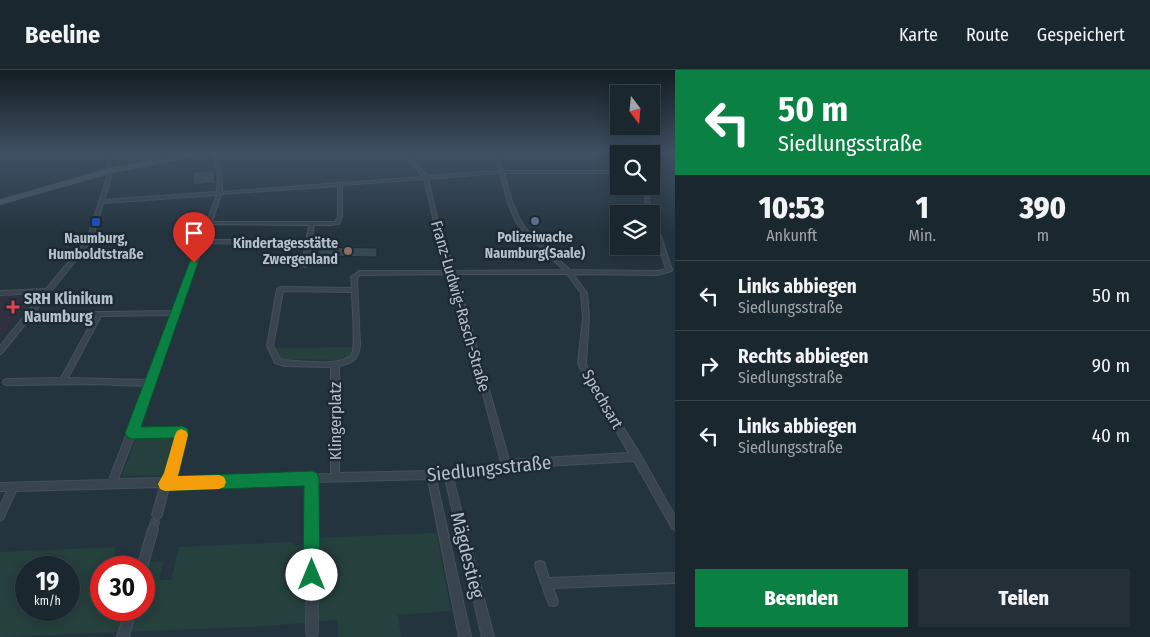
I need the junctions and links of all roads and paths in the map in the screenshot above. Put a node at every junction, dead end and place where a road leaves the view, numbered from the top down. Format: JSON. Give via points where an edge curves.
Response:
{"nodes":[{"id":1,"x":82,"y":179,"type":"edge"},
{"id":2,"x":107,"y":179,"type":"edge"},
{"id":3,"x":219,"y":179,"type":"edge"},
{"id":4,"x":405,"y":179,"type":"edge"},
{"id":5,"x":426,"y":179,"type":"edge"},
{"id":6,"x":504,"y":179,"type":"edge"},
{"id":7,"x":340,"y":184,"type":"junction"},
{"id":8,"x":220,"y":192,"type":"junction"},
{"id":9,"x":648,"y":195,"type":"edge"},
{"id":10,"x":0,"y":202,"type":"edge"},
{"id":11,"x":101,"y":202,"type":"junction"},
{"id":12,"x":208,"y":223,"type":"junction"},
{"id":13,"x":312,"y":224,"type":"junction"},
{"id":14,"x":202,"y":241,"type":"junction"},
{"id":15,"x":258,"y":242,"type":"dead end"},
{"id":16,"x":305,"y":265,"type":"dead end"},
{"id":17,"x":452,"y":272,"type":"junction"},
{"id":18,"x":569,"y":272,"type":"junction"},
{"id":19,"x":354,"y":290,"type":"junction"},
{"id":20,"x":48,"y":291,"type":"junction"},
{"id":21,"x":0,"y":293,"type":"edge"},
{"id":22,"x":175,"y":313,"type":"junction"},
{"id":23,"x":98,"y":314,"type":"junction"},
{"id":24,"x":28,"y":315,"type":"junction"},
{"id":25,"x":0,"y":351,"type":"edge"},
{"id":26,"x":335,"y":364,"type":"junction"},
{"id":27,"x":63,"y":381,"type":"junction"},
{"id":28,"x":7,"y":382,"type":"dead end"},
{"id":29,"x":150,"y":383,"type":"junction"},
{"id":30,"x":132,"y":433,"type":"junction"},
{"id":31,"x":636,"y":457,"type":"junction"},
{"id":32,"x":506,"y":464,"type":"junction"},
{"id":33,"x":448,"y":474,"type":"junction"},
{"id":34,"x":431,"y":475,"type":"junction"},
{"id":35,"x":335,"y":477,"type":"junction"},
{"id":36,"x":312,"y":478,"type":"junction"},
{"id":37,"x":112,"y":484,"type":"junction"},
{"id":38,"x":165,"y":484,"type":"junction"},
{"id":39,"x":14,"y":486,"type":"junction"},
{"id":40,"x":0,"y":487,"type":"edge"},
{"id":41,"x":157,"y":514,"type":"tunnel mouth"},
{"id":42,"x":0,"y":516,"type":"edge"},
{"id":43,"x":675,"y":525,"type":"edge"},
{"id":44,"x":153,"y":529,"type":"tunnel mouth"},
{"id":45,"x":145,"y":556,"type":"edge"},
{"id":46,"x":540,"y":566,"type":"dead end"},
{"id":47,"x":675,"y":578,"type":"edge"},
{"id":48,"x":546,"y":583,"type":"junction"},
{"id":49,"x":553,"y":601,"type":"dead end"},
{"id":50,"x":128,"y":621,"type":"edge"},
{"id":51,"x":312,"y":634,"type":"dead end"},
{"id":52,"x":123,"y":637,"type":"edge"},
{"id":53,"x":465,"y":637,"type":"edge"},
{"id":54,"x":488,"y":637,"type":"edge"}],
"edges":[{"from":1,"to":10,"type":"main road"},
{"from":2,"to":11,"type":"street"},
{"from":3,"to":8,"type":"street"},
{"from":4,"to":7,"type":"street"},
{"from":5,"to":17,"type":"street","name":"Franz-Ludwig-Rasch-Straße"},
{"from":6,"to":18,"type":"street","name":"Spechsart","via":[[518,222]]},
{"from":7,"to":8,"type":"street"},
{"from":7,"to":13,"type":"street","via":[[339,222]]},
{"from":8,"to":11,"type":"street"},
{"from":8,"to":12,"type":"street"},
{"from":9,"to":18,"type":"street","via":[[669,270],[658,273]]},
{"from":11,"to":20,"type":"street","via":[[86,245]]},
{"from":12,"to":13,"type":"street"},
{"from":12,"to":14,"type":"street"},
{"from":13,"to":16,"type":"street"},
{"from":14,"to":15,"type":"street"},
{"from":14,"to":22,"type":"street"},
{"from":17,"to":18,"type":"street"},
{"from":17,"to":19,"type":"street","via":[[359,273],[354,277]]},
{"from":17,"to":32,"type":"street","name":"Franz-Ludwig-Rasch-Straße"},
{"from":18,"to":31,"type":"street","name":"Spechsart","via":[[584,293],[586,305],[582,363]]},
{"from":19,"to":26,"type":"street","name":"Klingerplatz","via":[[355,354],[350,360]]},
{"from":19,"to":26,"type":"street","name":"Klingerplatz","via":[[280,289],[270,346],[278,361]]},
{"from":20,"to":21,"type":"street"},
{"from":20,"to":24,"type":"street"},
{"from":22,"to":23,"type":"street"},
{"from":22,"to":29,"type":"street"},
{"from":23,"to":24,"type":"street"},
{"from":23,"to":27,"type":"street"},
{"from":24,"to":25,"type":"street"},
{"from":26,"to":35,"type":"street","name":"Klingerplatz"},
{"from":27,"to":28,"type":"street"},
{"from":27,"to":29,"type":"street"},
{"from":29,"to":30,"type":"street"},
{"from":30,"to":37,"type":"street"},
{"from":30,"to":38,"type":"street","via":[[182,432],[171,477]]},
{"from":31,"to":32,"type":"street","name":"Siedlungsstraße"},
{"from":31,"to":43,"type":"street","name":"Spechsart"},
{"from":32,"to":33,"type":"street","name":"Siedlungsstraße","via":[[484,472]]},
{"from":33,"to":34,"type":"street","name":"Siedlungsstraße"},
{"from":33,"to":54,"type":"street","name":"Mägdestieg"},
{"from":34,"to":35,"type":"street","name":"Siedlungsstraße"},
{"from":34,"to":53,"type":"street","name":"Mägdestieg"},
{"from":35,"to":36,"type":"street","name":"Siedlungsstraße"},
{"from":36,"to":38,"type":"street","name":"Siedlungsstraße"},
{"from":36,"to":51,"type":"street"},
{"from":37,"to":38,"type":"street","name":"Siedlungsstraße"},
{"from":37,"to":39,"type":"street","name":"Siedlungsstraße"},
{"from":38,"to":41,"type":"street"},
{"from":39,"to":40,"type":"street","name":"Siedlungsstraße"},
{"from":39,"to":42,"type":"street"},
{"from":44,"to":45,"type":"street"},
{"from":46,"to":48,"type":"street"},
{"from":47,"to":48,"type":"street"},
{"from":48,"to":49,"type":"street"},
{"from":50,"to":52,"type":"street"}]}
